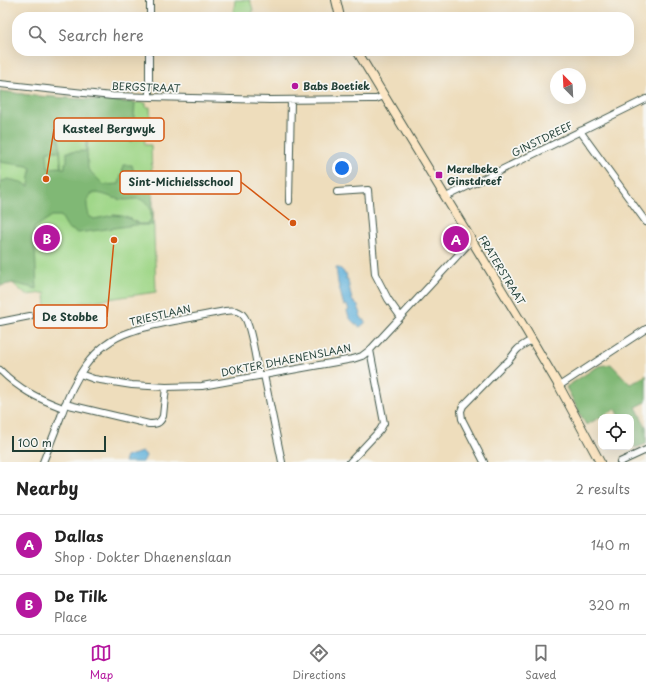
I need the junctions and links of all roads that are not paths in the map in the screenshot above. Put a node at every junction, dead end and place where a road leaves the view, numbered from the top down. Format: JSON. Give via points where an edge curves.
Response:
{"nodes":[{"id":1,"x":150,"y":0,"type":"edge"},
{"id":2,"x":336,"y":0,"type":"edge"},
{"id":3,"x":150,"y":12,"type":"edge"},
{"id":4,"x":339,"y":12,"type":"edge"},
{"id":5,"x":149,"y":56,"type":"edge"},
{"id":6,"x":360,"y":56,"type":"edge"},
{"id":7,"x":0,"y":84,"type":"edge"},
{"id":8,"x":384,"y":96,"type":"junction"},
{"id":9,"x":149,"y":97,"type":"junction"},
{"id":10,"x":646,"y":99,"type":"edge"},
{"id":11,"x":291,"y":100,"type":"junction"},
{"id":12,"x":580,"y":131,"type":"junction"},
{"id":13,"x":337,"y":192,"type":"dead end"},
{"id":14,"x":446,"y":197,"type":"junction"},
{"id":15,"x":289,"y":201,"type":"dead end"},
{"id":16,"x":646,"y":222,"type":"edge"},
{"id":17,"x":472,"y":240,"type":"junction"},
{"id":18,"x":30,"y":316,"type":"dead end"},
{"id":19,"x":400,"y":316,"type":"junction"},
{"id":20,"x":0,"y":322,"type":"edge"},
{"id":21,"x":646,"y":328,"type":"edge"},
{"id":22,"x":532,"y":340,"type":"junction"},
{"id":23,"x":370,"y":350,"type":"junction"},
{"id":24,"x":0,"y":370,"type":"edge"},
{"id":25,"x":80,"y":374,"type":"junction"},
{"id":26,"x":262,"y":375,"type":"junction"},
{"id":27,"x":559,"y":386,"type":"junction"},
{"id":28,"x":166,"y":387,"type":"junction"},
{"id":29,"x":64,"y":406,"type":"junction"},
{"id":30,"x":646,"y":450,"type":"edge"},
{"id":31,"x":43,"y":462,"type":"edge"},
{"id":32,"x":282,"y":462,"type":"edge"},
{"id":33,"x":350,"y":462,"type":"edge"},
{"id":34,"x":484,"y":462,"type":"edge"},
{"id":35,"x":600,"y":462,"type":"edge"},
{"id":36,"x":620,"y":462,"type":"edge"}],
"edges":[{"from":1,"to":3,"type":"street"},
{"from":2,"to":4,"type":"street"},
{"from":5,"to":9,"type":"street"},
{"from":6,"to":8,"type":"street","name":"FRATERSTRAAT"},
{"from":7,"to":9,"type":"street","name":"BERGSTRAAT","via":[[83,94]]},
{"from":8,"to":11,"type":"street","name":"BERGSTRAAT","via":[[370,100]]},
{"from":8,"to":14,"type":"street","name":"FRATERSTRAAT"},
{"from":9,"to":11,"type":"street","name":"BERGSTRAAT"},
{"from":10,"to":12,"type":"street","name":"GINSTDREEF"},
{"from":11,"to":15,"type":"street"},
{"from":12,"to":14,"type":"street","name":"GINSTDREEF"},
{"from":12,"to":16,"type":"street"},
{"from":13,"to":19,"type":"street","via":[[368,190],[375,274]]},
{"from":14,"to":17,"type":"street","name":"FRATERSTRAAT"},
{"from":17,"to":19,"type":"street","name":"DOKTER DHAENENSLAAN"},
{"from":17,"to":22,"type":"street","name":"FRATERSTRAAT"},
{"from":18,"to":20,"type":"street"},
{"from":19,"to":23,"type":"street","name":"DOKTER DHAENENSLAAN"},
{"from":21,"to":27,"type":"street"},
{"from":22,"to":27,"type":"street","name":"FRATERSTRAAT"},
{"from":22,"to":34,"type":"street","via":[[516,350],[467,401],[461,411],[462,419]]},
{"from":23,"to":26,"type":"street","name":"DOKTER DHAENENSLAAN","via":[[353,359]]},
{"from":23,"to":33,"type":"street","via":[[384,423]]},
{"from":24,"to":29,"type":"street","via":[[30,394]]},
{"from":25,"to":26,"type":"street","name":"TRIESTLAAN","via":[[85,364],[105,344],[128,332],[230,310],[242,314],[248,323]]},
{"from":25,"to":28,"type":"street","name":"DOKTER DHAENENSLAAN","via":[[132,385]]},
{"from":25,"to":29,"type":"street","name":"TRIESTLAAN"},
{"from":26,"to":28,"type":"street","name":"DOKTER DHAENENSLAAN","via":[[202,386]]},
{"from":26,"to":32,"type":"street","name":"TRIESTLAAN"},
{"from":27,"to":35,"type":"street","name":"FRATERSTRAAT"},
{"from":28,"to":29,"type":"street","via":[[163,416],[158,424]]},
{"from":29,"to":31,"type":"street","name":"TRIESTLAAN"},
{"from":30,"to":36,"type":"street"}]}
